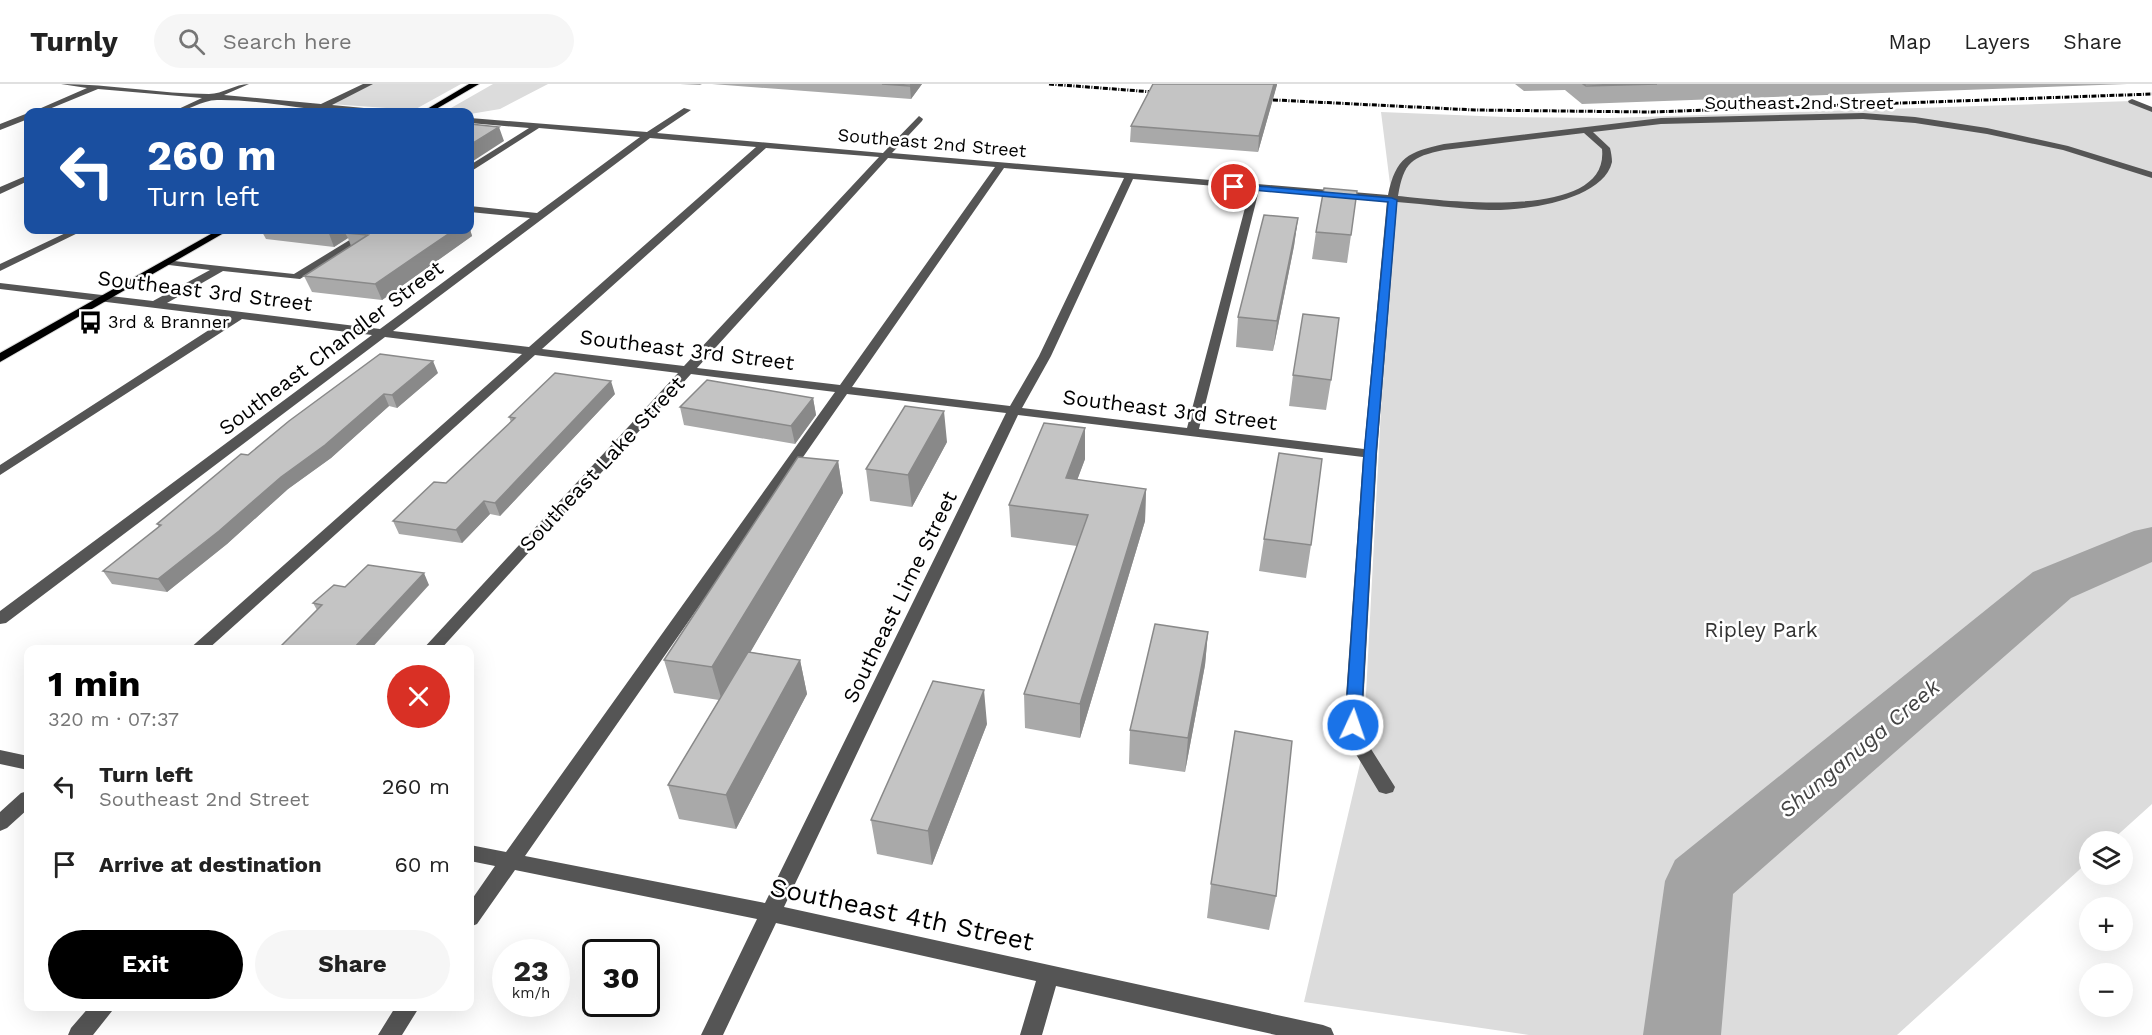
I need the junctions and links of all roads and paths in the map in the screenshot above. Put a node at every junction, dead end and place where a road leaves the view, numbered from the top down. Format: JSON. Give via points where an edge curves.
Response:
{"nodes":[{"id":1,"x":65,"y":84,"type":"edge"},
{"id":2,"x":244,"y":84,"type":"edge"},
{"id":3,"x":369,"y":84,"type":"edge"},
{"id":4,"x":475,"y":84,"type":"edge"},
{"id":5,"x":98,"y":87,"type":"junction"},
{"id":6,"x":212,"y":97,"type":"junction"},
{"id":7,"x":2132,"y":101,"type":"dead end"},
{"id":8,"x":322,"y":107,"type":"junction"},
{"id":9,"x":46,"y":108,"type":"edge"},
{"id":10,"x":186,"y":108,"type":"edge"},
{"id":11,"x":335,"y":108,"type":"edge"},
{"id":12,"x":434,"y":108,"type":"edge"},
{"id":13,"x":687,"y":110,"type":"dead end"},
{"id":14,"x":2152,"y":110,"type":"edge"},
{"id":15,"x":24,"y":118,"type":"edge"},
{"id":16,"x":919,"y":119,"type":"dead end"},
{"id":17,"x":474,"y":120,"type":"edge"},
{"id":18,"x":537,"y":126,"type":"junction"},
{"id":19,"x":0,"y":127,"type":"edge"},
{"id":20,"x":1587,"y":131,"type":"junction"},
{"id":21,"x":647,"y":136,"type":"junction"},
{"id":22,"x":764,"y":145,"type":"junction"},
{"id":23,"x":885,"y":156,"type":"junction"},
{"id":24,"x":474,"y":166,"type":"edge"},
{"id":25,"x":1001,"y":166,"type":"junction"},
{"id":26,"x":2152,"y":175,"type":"edge"},
{"id":27,"x":1128,"y":177,"type":"junction"},
{"id":28,"x":24,"y":180,"type":"edge"},
{"id":29,"x":1255,"y":188,"type":"junction"},
{"id":30,"x":0,"y":191,"type":"edge"},
{"id":31,"x":1392,"y":200,"type":"junction"},
{"id":32,"x":474,"y":209,"type":"edge"},
{"id":33,"x":540,"y":216,"type":"junction"},
{"id":34,"x":71,"y":234,"type":"edge"},
{"id":35,"x":217,"y":234,"type":"edge"},
{"id":36,"x":366,"y":234,"type":"edge"},
{"id":37,"x":169,"y":262,"type":"junction"},
{"id":38,"x":0,"y":268,"type":"edge"},
{"id":39,"x":221,"y":268,"type":"junction"},
{"id":40,"x":0,"y":286,"type":"edge"},
{"id":41,"x":106,"y":298,"type":"junction"},
{"id":42,"x":157,"y":304,"type":"junction"},
{"id":43,"x":240,"y":315,"type":"junction"},
{"id":44,"x":383,"y":334,"type":"junction"},
{"id":45,"x":533,"y":351,"type":"junction"},
{"id":46,"x":0,"y":357,"type":"edge"},
{"id":47,"x":689,"y":370,"type":"junction"},
{"id":48,"x":845,"y":389,"type":"junction"},
{"id":49,"x":1014,"y":411,"type":"junction"},
{"id":50,"x":1192,"y":432,"type":"junction"},
{"id":51,"x":1370,"y":454,"type":"junction"},
{"id":52,"x":0,"y":471,"type":"edge"},
{"id":53,"x":0,"y":619,"type":"edge"},
{"id":54,"x":202,"y":645,"type":"edge"},
{"id":55,"x":435,"y":645,"type":"edge"},
{"id":56,"x":0,"y":757,"type":"edge"},
{"id":57,"x":24,"y":762,"type":"edge"},
{"id":58,"x":1386,"y":787,"type":"dead end"},
{"id":59,"x":24,"y":802,"type":"edge"},
{"id":60,"x":0,"y":823,"type":"edge"},
{"id":61,"x":474,"y":854,"type":"edge"},
{"id":62,"x":508,"y":861,"type":"junction"},
{"id":63,"x":474,"y":912,"type":"edge"},
{"id":64,"x":770,"y":913,"type":"junction"},
{"id":65,"x":1049,"y":974,"type":"junction"},
{"id":66,"x":101,"y":1011,"type":"edge"},
{"id":67,"x":405,"y":1011,"type":"edge"},
{"id":68,"x":79,"y":1035,"type":"edge"},
{"id":69,"x":389,"y":1035,"type":"edge"},
{"id":70,"x":712,"y":1035,"type":"edge"},
{"id":71,"x":1031,"y":1035,"type":"edge"},
{"id":72,"x":1323,"y":1035,"type":"edge"}],
"edges":[{"from":1,"to":5,"type":"street"},
{"from":2,"to":6,"type":"street"},
{"from":3,"to":8,"type":"street"},
{"from":4,"to":12,"type":"main road"},
{"from":5,"to":6,"type":"street"},
{"from":5,"to":9,"type":"street"},
{"from":6,"to":8,"type":"street"},
{"from":6,"to":10,"type":"street"},
{"from":7,"to":14,"type":"street"},
{"from":8,"to":11,"type":"street"},
{"from":13,"to":21,"type":"street","name":"Southeast Chandler Street"},
{"from":15,"to":19,"type":"street"},
{"from":16,"to":23,"type":"street","name":"Southeast Lake Street"},
{"from":17,"to":18,"type":"street","name":"Southeast 2nd Street"},
{"from":18,"to":21,"type":"street","name":"Southeast 2nd Street"},
{"from":18,"to":24,"type":"street"},
{"from":20,"to":26,"type":"street","name":"Southeast 2nd Street","via":[[1682,121],[1897,118],[2036,141]]},
{"from":20,"to":31,"type":"street","name":"Southeast 2nd Street","via":[[1444,147],[1418,154],[1398,169]]},
{"from":20,"to":31,"type":"street","name":"Southeast 2nd Street","via":[[1606,148],[1607,162],[1600,177],[1559,198],[1491,207]]},
{"from":21,"to":22,"type":"street","name":"Southeast 2nd Street"},
{"from":21,"to":33,"type":"street","name":"Southeast Chandler Street"},
{"from":22,"to":23,"type":"street","name":"Southeast 2nd Street"},
{"from":22,"to":45,"type":"street"},
{"from":23,"to":25,"type":"street","name":"Southeast 2nd Street"},
{"from":23,"to":47,"type":"street","name":"Southeast Lake Street"},
{"from":25,"to":27,"type":"street","name":"Southeast 2nd Street"},
{"from":25,"to":48,"type":"street"},
{"from":27,"to":29,"type":"street","name":"Southeast 2nd Street"},
{"from":27,"to":49,"type":"street","name":"Southeast Lime Street","via":[[1045,356]]},
{"from":28,"to":30,"type":"street"},
{"from":29,"to":31,"type":"street","name":"Southeast 2nd Street"},
{"from":29,"to":50,"type":"street"},
{"from":31,"to":51,"type":"street","name":"Southeast 2nd Street"},
{"from":32,"to":33,"type":"street"},
{"from":33,"to":44,"type":"street","name":"Southeast Chandler Street"},
{"from":34,"to":38,"type":"street"},
{"from":35,"to":37,"type":"main road"},
{"from":36,"to":39,"type":"street","via":[[296,277]]},
{"from":37,"to":39,"type":"street"},
{"from":37,"to":41,"type":"main road"},
{"from":39,"to":42,"type":"street"},
{"from":40,"to":41,"type":"street","name":"Southeast 3rd Street"},
{"from":41,"to":42,"type":"street","name":"Southeast 3rd Street"},
{"from":41,"to":46,"type":"main road"},
{"from":42,"to":43,"type":"street","name":"Southeast 3rd Street"},
{"from":43,"to":44,"type":"street","name":"Southeast 3rd Street"},
{"from":43,"to":52,"type":"street"},
{"from":44,"to":45,"type":"street","name":"Southeast 3rd Street"},
{"from":44,"to":53,"type":"street","name":"Southeast Chandler Street"},
{"from":45,"to":47,"type":"street","name":"Southeast 3rd Street"},
{"from":45,"to":54,"type":"street"},
{"from":47,"to":48,"type":"street","name":"Southeast 3rd Street"},
{"from":47,"to":55,"type":"street","name":"Southeast Lake Street"},
{"from":48,"to":49,"type":"street","name":"Southeast 3rd Street"},
{"from":48,"to":62,"type":"street"},
{"from":49,"to":50,"type":"street","name":"Southeast 3rd Street"},
{"from":49,"to":64,"type":"street","name":"Southeast Lime Street"},
{"from":50,"to":51,"type":"street","name":"Southeast 3rd Street"},
{"from":51,"to":58,"type":"street","name":"Southeast 2nd Street","via":[[1353,725],[1363,751]]},
{"from":56,"to":57,"type":"street"},
{"from":59,"to":60,"type":"street"},
{"from":61,"to":62,"type":"street","name":"Southeast 4th Street"},
{"from":62,"to":63,"type":"street"},
{"from":62,"to":64,"type":"street","name":"Southeast 4th Street"},
{"from":64,"to":65,"type":"street","name":"Southeast 4th Street"},
{"from":64,"to":70,"type":"street","name":"Southeast Lime Street"},
{"from":65,"to":71,"type":"street"},
{"from":65,"to":72,"type":"street","name":"Southeast 4th Street"},
{"from":66,"to":68,"type":"street"},
{"from":67,"to":69,"type":"street"}]}
